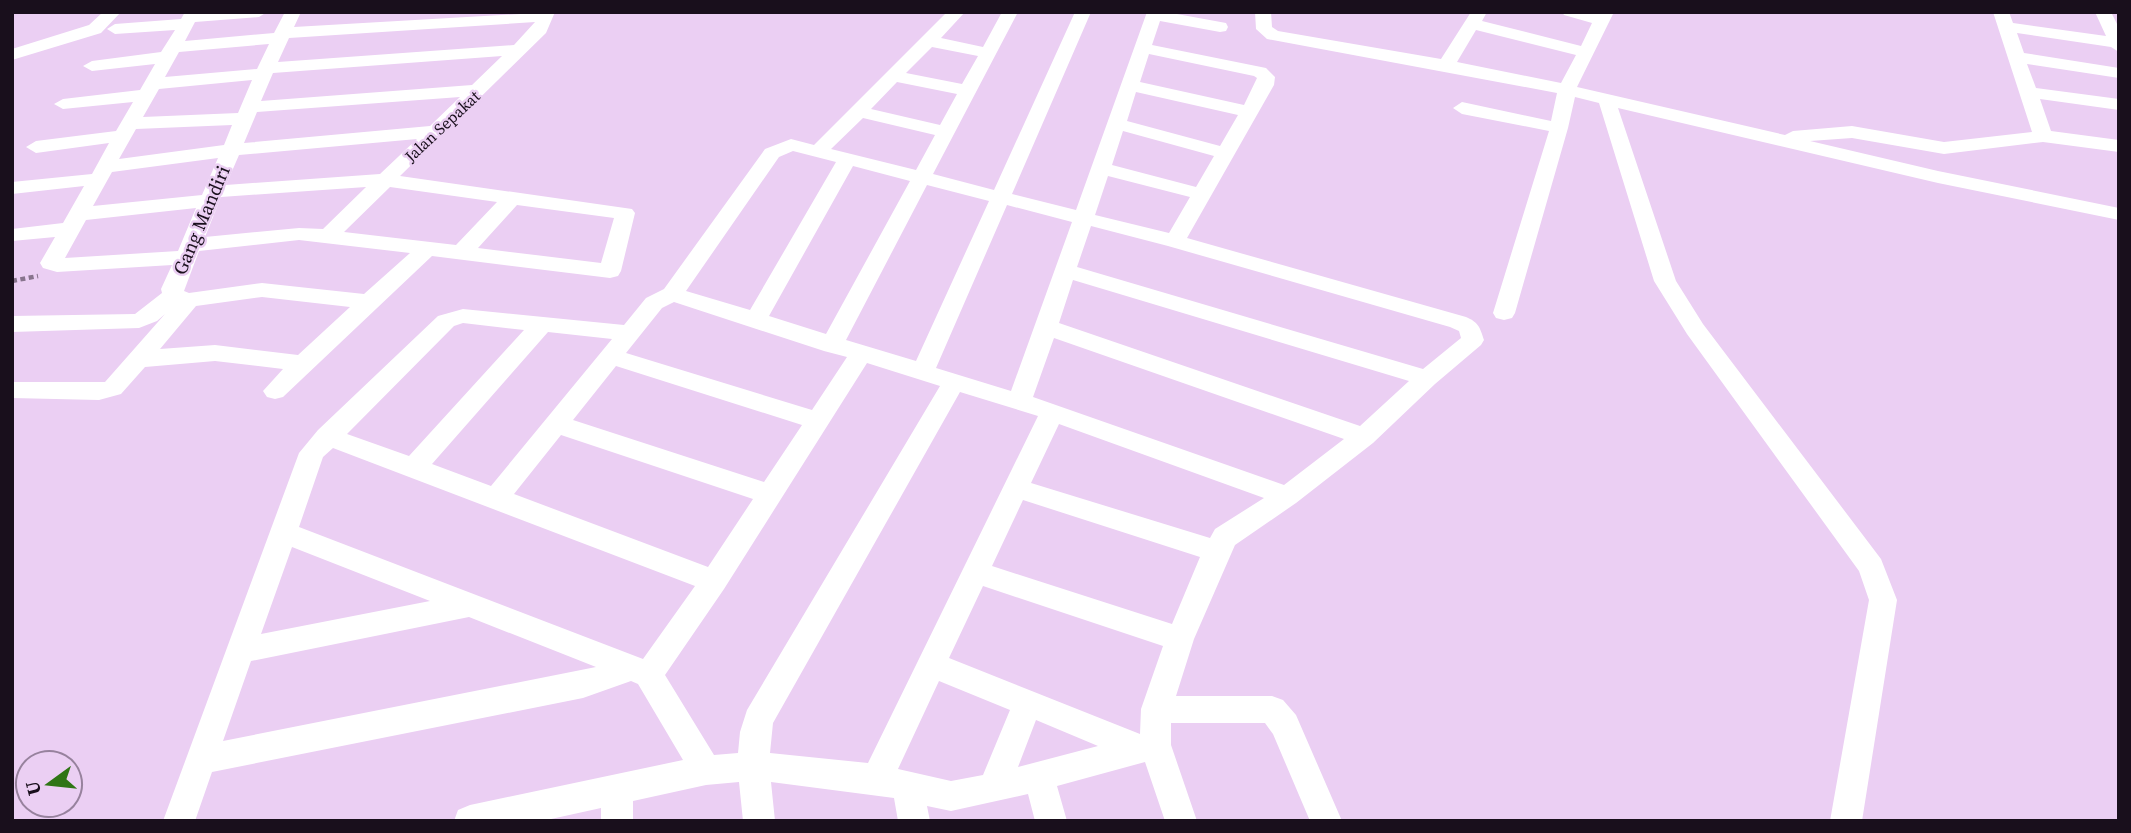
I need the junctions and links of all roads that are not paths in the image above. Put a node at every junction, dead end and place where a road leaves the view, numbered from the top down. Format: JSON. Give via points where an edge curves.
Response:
{"nodes":[{"id":1,"x":258,"y":12,"type":"edge"},
{"id":2,"x":293,"y":12,"type":"edge"},
{"id":3,"x":957,"y":12,"type":"edge"},
{"id":4,"x":1010,"y":12,"type":"edge"},
{"id":5,"x":1083,"y":12,"type":"edge"},
{"id":6,"x":1263,"y":12,"type":"edge"},
{"id":7,"x":1570,"y":12,"type":"edge"},
{"id":8,"x":2103,"y":12,"type":"edge"},
{"id":9,"x":1155,"y":13,"type":"edge"},
{"id":10,"x":546,"y":14,"type":"edge"},
{"id":11,"x":1604,"y":16,"type":"edge"},
{"id":12,"x":189,"y":18,"type":"edge"},
{"id":13,"x":1476,"y":18,"type":"edge"},
{"id":14,"x":1221,"y":20,"type":"edge"},
{"id":15,"x":2004,"y":20,"type":"edge"},
{"id":16,"x":114,"y":21,"type":"edge"},
{"id":17,"x":280,"y":36,"type":"junction"},
{"id":18,"x":929,"y":41,"type":"junction"},
{"id":19,"x":2118,"y":45,"type":"edge"},
{"id":20,"x":1143,"y":48,"type":"junction"},
{"id":21,"x":33,"y":50,"type":"junction"},
{"id":22,"x":518,"y":50,"type":"junction"},
{"id":23,"x":1586,"y":51,"type":"junction"},
{"id":24,"x":170,"y":52,"type":"junction"},
{"id":25,"x":988,"y":53,"type":"junction"},
{"id":26,"x":12,"y":55,"type":"edge"},
{"id":27,"x":2016,"y":57,"type":"junction"},
{"id":28,"x":1198,"y":60,"type":"junction"},
{"id":29,"x":1446,"y":65,"type":"junction"},
{"id":30,"x":92,"y":66,"type":"dead end"},
{"id":31,"x":264,"y":71,"type":"junction"},
{"id":32,"x":2119,"y":74,"type":"edge"},
{"id":33,"x":12,"y":76,"type":"edge"},
{"id":34,"x":894,"y":76,"type":"junction"},
{"id":35,"x":1130,"y":85,"type":"junction"},
{"id":36,"x":149,"y":90,"type":"junction"},
{"id":37,"x":480,"y":90,"type":"junction"},
{"id":38,"x":1567,"y":90,"type":"junction"},
{"id":39,"x":968,"y":91,"type":"junction"},
{"id":40,"x":2027,"y":92,"type":"junction"},
{"id":41,"x":1607,"y":100,"type":"junction"},
{"id":42,"x":63,"y":104,"type":"dead end"},
{"id":43,"x":2119,"y":105,"type":"edge"},
{"id":44,"x":1462,"y":108,"type":"dead end"},
{"id":45,"x":858,"y":111,"type":"junction"},
{"id":46,"x":247,"y":112,"type":"junction"},
{"id":47,"x":1250,"y":112,"type":"junction"},
{"id":48,"x":1117,"y":124,"type":"junction"},
{"id":49,"x":1559,"y":128,"type":"junction"},
{"id":50,"x":126,"y":130,"type":"junction"},
{"id":51,"x":437,"y":131,"type":"junction"},
{"id":52,"x":946,"y":132,"type":"junction"},
{"id":53,"x":2043,"y":136,"type":"junction"},
{"id":54,"x":1771,"y":139,"type":"junction"},
{"id":55,"x":2119,"y":146,"type":"edge"},
{"id":56,"x":36,"y":147,"type":"dead end"},
{"id":57,"x":231,"y":150,"type":"junction"},
{"id":58,"x":818,"y":152,"type":"junction"},
{"id":59,"x":1226,"y":153,"type":"junction"},
{"id":60,"x":847,"y":159,"type":"junction"},
{"id":61,"x":1101,"y":168,"type":"junction"},
{"id":62,"x":102,"y":173,"type":"junction"},
{"id":63,"x":922,"y":177,"type":"junction"},
{"id":64,"x":384,"y":180,"type":"junction"},
{"id":65,"x":12,"y":188,"type":"edge"},
{"id":66,"x":1202,"y":194,"type":"junction"},
{"id":67,"x":211,"y":196,"type":"junction"},
{"id":68,"x":1002,"y":197,"type":"junction"},
{"id":69,"x":512,"y":198,"type":"junction"},
{"id":70,"x":2119,"y":214,"type":"edge"},
{"id":71,"x":1084,"y":218,"type":"junction"},
{"id":72,"x":75,"y":221,"type":"junction"},
{"id":73,"x":12,"y":235,"type":"edge"},
{"id":74,"x":328,"y":236,"type":"junction"},
{"id":75,"x":1175,"y":241,"type":"junction"},
{"id":76,"x":429,"y":247,"type":"junction"},
{"id":77,"x":188,"y":251,"type":"junction"},
{"id":78,"x":463,"y":251,"type":"junction"},
{"id":79,"x":1066,"y":271,"type":"junction"},
{"id":80,"x":672,"y":293,"type":"junction"},
{"id":81,"x":181,"y":297,"type":"junction"},
{"id":82,"x":369,"y":302,"type":"junction"},
{"id":83,"x":1504,"y":313,"type":"dead end"},
{"id":84,"x":755,"y":321,"type":"junction"},
{"id":85,"x":12,"y":324,"type":"edge"},
{"id":86,"x":542,"y":324,"type":"junction"},
{"id":87,"x":1046,"y":327,"type":"junction"},
{"id":88,"x":630,"y":333,"type":"junction"},
{"id":89,"x":832,"y":345,"type":"junction"},
{"id":90,"x":861,"y":354,"type":"junction"},
{"id":91,"x":611,"y":356,"type":"junction"},
{"id":92,"x":139,"y":359,"type":"junction"},
{"id":93,"x":304,"y":364,"type":"junction"},
{"id":94,"x":922,"y":373,"type":"junction"},
{"id":95,"x":1427,"y":378,"type":"junction"},
{"id":96,"x":954,"y":382,"type":"junction"},
{"id":97,"x":12,"y":390,"type":"edge"},
{"id":98,"x":275,"y":391,"type":"dead end"},
{"id":99,"x":1019,"y":402,"type":"junction"},
{"id":100,"x":1052,"y":412,"type":"junction"},
{"id":101,"x":818,"y":421,"type":"junction"},
{"id":102,"x":556,"y":424,"type":"junction"},
{"id":103,"x":327,"y":436,"type":"junction"},
{"id":104,"x":1364,"y":437,"type":"junction"},
{"id":105,"x":414,"y":468,"type":"junction"},
{"id":106,"x":1016,"y":488,"type":"junction"},
{"id":107,"x":770,"y":494,"type":"junction"},
{"id":108,"x":1287,"y":496,"type":"junction"},
{"id":109,"x":496,"y":498,"type":"junction"},
{"id":110,"x":283,"y":532,"type":"junction"},
{"id":111,"x":1216,"y":551,"type":"junction"},
{"id":112,"x":976,"y":572,"type":"junction"},
{"id":113,"x":714,"y":580,"type":"junction"},
{"id":114,"x":470,"y":605,"type":"junction"},
{"id":115,"x":1180,"y":639,"type":"junction"},
{"id":116,"x":240,"y":650,"type":"junction"},
{"id":117,"x":932,"y":664,"type":"junction"},
{"id":118,"x":640,"y":672,"type":"junction"},
{"id":119,"x":1028,"y":704,"type":"junction"},
{"id":120,"x":1156,"y":709,"type":"junction"},
{"id":121,"x":1148,"y":747,"type":"junction"},
{"id":122,"x":201,"y":760,"type":"junction"},
{"id":123,"x":755,"y":766,"type":"junction"},
{"id":124,"x":706,"y":770,"type":"junction"},
{"id":125,"x":1039,"y":776,"type":"junction"},
{"id":126,"x":877,"y":779,"type":"junction"},
{"id":127,"x":908,"y":786,"type":"junction"},
{"id":128,"x":994,"y":788,"type":"junction"},
{"id":129,"x":617,"y":789,"type":"junction"},
{"id":130,"x":179,"y":821,"type":"edge"},
{"id":131,"x":470,"y":821,"type":"edge"},
{"id":132,"x":617,"y":821,"type":"edge"},
{"id":133,"x":759,"y":821,"type":"edge"},
{"id":134,"x":914,"y":821,"type":"edge"},
{"id":135,"x":1051,"y":821,"type":"edge"},
{"id":136,"x":1181,"y":821,"type":"edge"},
{"id":137,"x":1326,"y":821,"type":"edge"},
{"id":138,"x":1846,"y":821,"type":"edge"}],
"edges":[{"from":1,"to":12,"type":"street"},
{"from":2,"to":17,"type":"street","name":"Gang Mandiri"},
{"from":3,"to":18,"type":"street"},
{"from":4,"to":25,"type":"street"},
{"from":5,"to":68,"type":"street"},
{"from":6,"to":29,"type":"street","via":[[1264,29],[1273,35]]},
{"from":7,"to":11,"type":"street"},
{"from":8,"to":19,"type":"street"},
{"from":9,"to":14,"type":"street"},
{"from":9,"to":20,"type":"street"},
{"from":10,"to":17,"type":"street"},
{"from":10,"to":22,"type":"street","name":"Jalan Sepakat","via":[[543,25]]},
{"from":11,"to":23,"type":"street"},
{"from":12,"to":16,"type":"street"},
{"from":12,"to":24,"type":"street"},
{"from":13,"to":23,"type":"street"},
{"from":13,"to":29,"type":"street"},
{"from":14,"to":28,"type":"street"},
{"from":15,"to":19,"type":"street"},
{"from":15,"to":27,"type":"street"},
{"from":16,"to":21,"type":"street"},
{"from":17,"to":24,"type":"street"},
{"from":17,"to":31,"type":"street","name":"Gang Mandiri"},
{"from":18,"to":25,"type":"street"},
{"from":18,"to":34,"type":"street"},
{"from":20,"to":28,"type":"street"},
{"from":20,"to":35,"type":"street"},
{"from":21,"to":26,"type":"street"},
{"from":21,"to":33,"type":"street"},
{"from":22,"to":31,"type":"street"},
{"from":22,"to":37,"type":"street","name":"Jalan Sepakat"},
{"from":23,"to":38,"type":"street"},
{"from":24,"to":30,"type":"street"},
{"from":24,"to":36,"type":"street"},
{"from":25,"to":39,"type":"street"},
{"from":27,"to":32,"type":"street"},
{"from":27,"to":40,"type":"street"},
{"from":28,"to":47,"type":"street","via":[[1266,77]]},
{"from":29,"to":38,"type":"street"},
{"from":31,"to":36,"type":"street"},
{"from":31,"to":46,"type":"street","name":"Gang Mandiri"},
{"from":34,"to":39,"type":"street"},
{"from":34,"to":45,"type":"street"},
{"from":35,"to":47,"type":"street"},
{"from":35,"to":48,"type":"street"},
{"from":36,"to":42,"type":"street"},
{"from":36,"to":50,"type":"street"},
{"from":37,"to":46,"type":"street"},
{"from":37,"to":51,"type":"street","name":"Jalan Sepakat"},
{"from":38,"to":41,"type":"street"},
{"from":38,"to":49,"type":"street"},
{"from":39,"to":52,"type":"street"},
{"from":40,"to":43,"type":"street"},
{"from":40,"to":53,"type":"street"},
{"from":41,"to":54,"type":"street"},
{"from":41,"to":138,"type":"street","via":[[1665,281],[1695,329],[1871,567],[1883,600]]},
{"from":44,"to":49,"type":"street"},
{"from":45,"to":52,"type":"street"},
{"from":45,"to":58,"type":"street"},
{"from":46,"to":50,"type":"street","via":[[207,123],[181,119]]},
{"from":46,"to":57,"type":"street","name":"Gang Mandiri"},
{"from":47,"to":59,"type":"street"},
{"from":48,"to":59,"type":"street"},
{"from":48,"to":61,"type":"street"},
{"from":49,"to":83,"type":"street"},
{"from":50,"to":56,"type":"street"},
{"from":50,"to":62,"type":"street"},
{"from":51,"to":57,"type":"street"},
{"from":51,"to":64,"type":"street","name":"Jalan Sepakat"},
{"from":52,"to":63,"type":"street"},
{"from":53,"to":54,"type":"street","via":[[1944,148],[1852,132]]},
{"from":53,"to":55,"type":"street"},
{"from":54,"to":70,"type":"street"},
{"from":57,"to":62,"type":"street"},
{"from":57,"to":67,"type":"street","name":"Gang Mandiri"},
{"from":58,"to":60,"type":"street"},
{"from":58,"to":80,"type":"street","via":[[791,145],[772,153]]},
{"from":59,"to":66,"type":"street"},
{"from":60,"to":63,"type":"street"},
{"from":60,"to":84,"type":"street"},
{"from":61,"to":66,"type":"street"},
{"from":61,"to":71,"type":"street"},
{"from":62,"to":65,"type":"street"},
{"from":62,"to":72,"type":"street"},
{"from":63,"to":68,"type":"street"},
{"from":63,"to":89,"type":"street"},
{"from":64,"to":67,"type":"street"},
{"from":64,"to":69,"type":"street"},
{"from":64,"to":74,"type":"street","name":"Jalan Sepakat"},
{"from":66,"to":75,"type":"street"},
{"from":67,"to":72,"type":"street"},
{"from":67,"to":77,"type":"street","name":"Gang Mandiri"},
{"from":68,"to":71,"type":"street"},
{"from":68,"to":94,"type":"street"},
{"from":69,"to":78,"type":"street"},
{"from":69,"to":78,"type":"street","via":[[625,214],[610,271]]},
{"from":71,"to":75,"type":"street"},
{"from":71,"to":79,"type":"street"},
{"from":72,"to":73,"type":"street"},
{"from":72,"to":77,"type":"street","via":[[52,265]]},
{"from":74,"to":76,"type":"street"},
{"from":74,"to":77,"type":"street","via":[[299,234]]},
{"from":75,"to":95,"type":"street","via":[[1469,327],[1473,340]]},
{"from":76,"to":78,"type":"street"},
{"from":76,"to":82,"type":"street"},
{"from":77,"to":81,"type":"street","name":"Gang Mandiri","via":[[172,289]]},
{"from":79,"to":87,"type":"street"},
{"from":79,"to":95,"type":"street"},
{"from":80,"to":84,"type":"street"},
{"from":80,"to":88,"type":"street","via":[[654,303]]},
{"from":81,"to":82,"type":"street","via":[[262,290]]},
{"from":81,"to":85,"type":"street","via":[[139,321]]},
{"from":81,"to":92,"type":"street","name":"Gang Mandiri"},
{"from":82,"to":93,"type":"street"},
{"from":84,"to":89,"type":"street"},
{"from":86,"to":88,"type":"street"},
{"from":86,"to":103,"type":"street","via":[[463,316],[446,321]]},
{"from":86,"to":105,"type":"street"},
{"from":87,"to":99,"type":"street"},
{"from":87,"to":104,"type":"street"},
{"from":88,"to":91,"type":"street"},
{"from":89,"to":90,"type":"street"},
{"from":90,"to":94,"type":"street"},
{"from":90,"to":101,"type":"street"},
{"from":91,"to":101,"type":"street"},
{"from":91,"to":102,"type":"street"},
{"from":92,"to":93,"type":"street","via":[[215,353]]},
{"from":92,"to":97,"type":"street","name":"Gang Mandiri","via":[[113,388],[99,392]]},
{"from":93,"to":98,"type":"street"},
{"from":94,"to":96,"type":"street"},
{"from":95,"to":104,"type":"street"},
{"from":96,"to":99,"type":"street"},
{"from":96,"to":123,"type":"street","via":[[758,720]]},
{"from":99,"to":100,"type":"street"},
{"from":100,"to":106,"type":"street"},
{"from":100,"to":108,"type":"street"},
{"from":101,"to":107,"type":"street"},
{"from":102,"to":107,"type":"street"},
{"from":102,"to":109,"type":"street"},
{"from":103,"to":105,"type":"street"},
{"from":103,"to":110,"type":"street","via":[[312,453]]},
{"from":104,"to":108,"type":"street"},
{"from":105,"to":109,"type":"street"},
{"from":106,"to":111,"type":"street"},
{"from":106,"to":112,"type":"street"},
{"from":107,"to":113,"type":"street"},
{"from":108,"to":111,"type":"street","via":[[1225,537]]},
{"from":109,"to":113,"type":"street"},
{"from":110,"to":114,"type":"street"},
{"from":110,"to":116,"type":"street"},
{"from":111,"to":115,"type":"street"},
{"from":112,"to":115,"type":"street"},
{"from":112,"to":117,"type":"street"},
{"from":113,"to":118,"type":"street"},
{"from":114,"to":116,"type":"street"},
{"from":114,"to":118,"type":"street"},
{"from":115,"to":120,"type":"street"},
{"from":116,"to":122,"type":"street"},
{"from":117,"to":119,"type":"street"},
{"from":117,"to":126,"type":"street"},
{"from":118,"to":122,"type":"street"},
{"from":118,"to":124,"type":"street"},
{"from":119,"to":121,"type":"street"},
{"from":119,"to":128,"type":"street"},
{"from":120,"to":121,"type":"street"},
{"from":120,"to":137,"type":"street","via":[[1272,710],[1285,724]]},
{"from":121,"to":125,"type":"street"},
{"from":121,"to":136,"type":"street"},
{"from":122,"to":130,"type":"street"},
{"from":123,"to":124,"type":"street"},
{"from":123,"to":126,"type":"street"},
{"from":123,"to":133,"type":"street"},
{"from":124,"to":129,"type":"street"},
{"from":125,"to":128,"type":"street"},
{"from":125,"to":135,"type":"street"},
{"from":126,"to":127,"type":"street"},
{"from":127,"to":128,"type":"street","via":[[951,796]]},
{"from":127,"to":134,"type":"street"},
{"from":129,"to":131,"type":"street"},
{"from":129,"to":132,"type":"street"}]}
